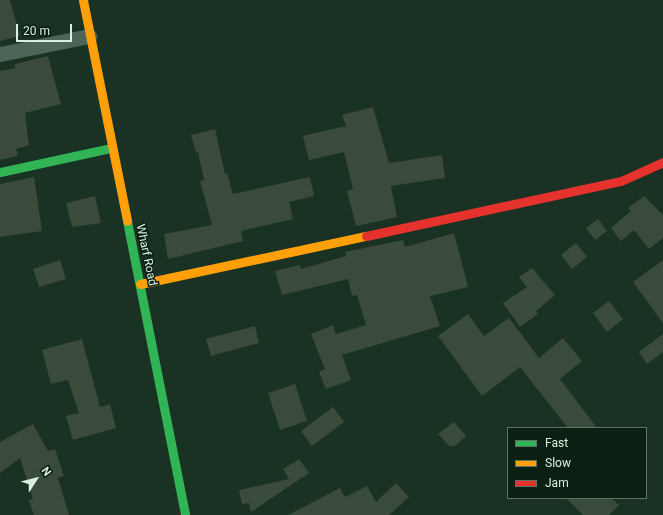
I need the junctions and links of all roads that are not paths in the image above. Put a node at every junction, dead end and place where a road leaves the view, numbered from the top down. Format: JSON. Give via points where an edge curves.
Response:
{"nodes":[{"id":1,"x":83,"y":0,"type":"edge"},
{"id":2,"x":89,"y":36,"type":"junction"},
{"id":3,"x":0,"y":54,"type":"edge"},
{"id":4,"x":111,"y":148,"type":"junction"},
{"id":5,"x":663,"y":162,"type":"edge"},
{"id":6,"x":0,"y":172,"type":"edge"},
{"id":7,"x":140,"y":284,"type":"junction"},
{"id":8,"x":185,"y":515,"type":"edge"}],
"edges":[{"from":1,"to":2,"type":"street","name":"Wharf Road"},
{"from":2,"to":3,"type":"street"},
{"from":2,"to":4,"type":"street","name":"Wharf Road"},
{"from":4,"to":6,"type":"street"},
{"from":4,"to":7,"type":"street","name":"Wharf Road"},
{"from":5,"to":7,"type":"street","via":[[621,181]]},
{"from":7,"to":8,"type":"street","name":"Wharf Road"}]}
